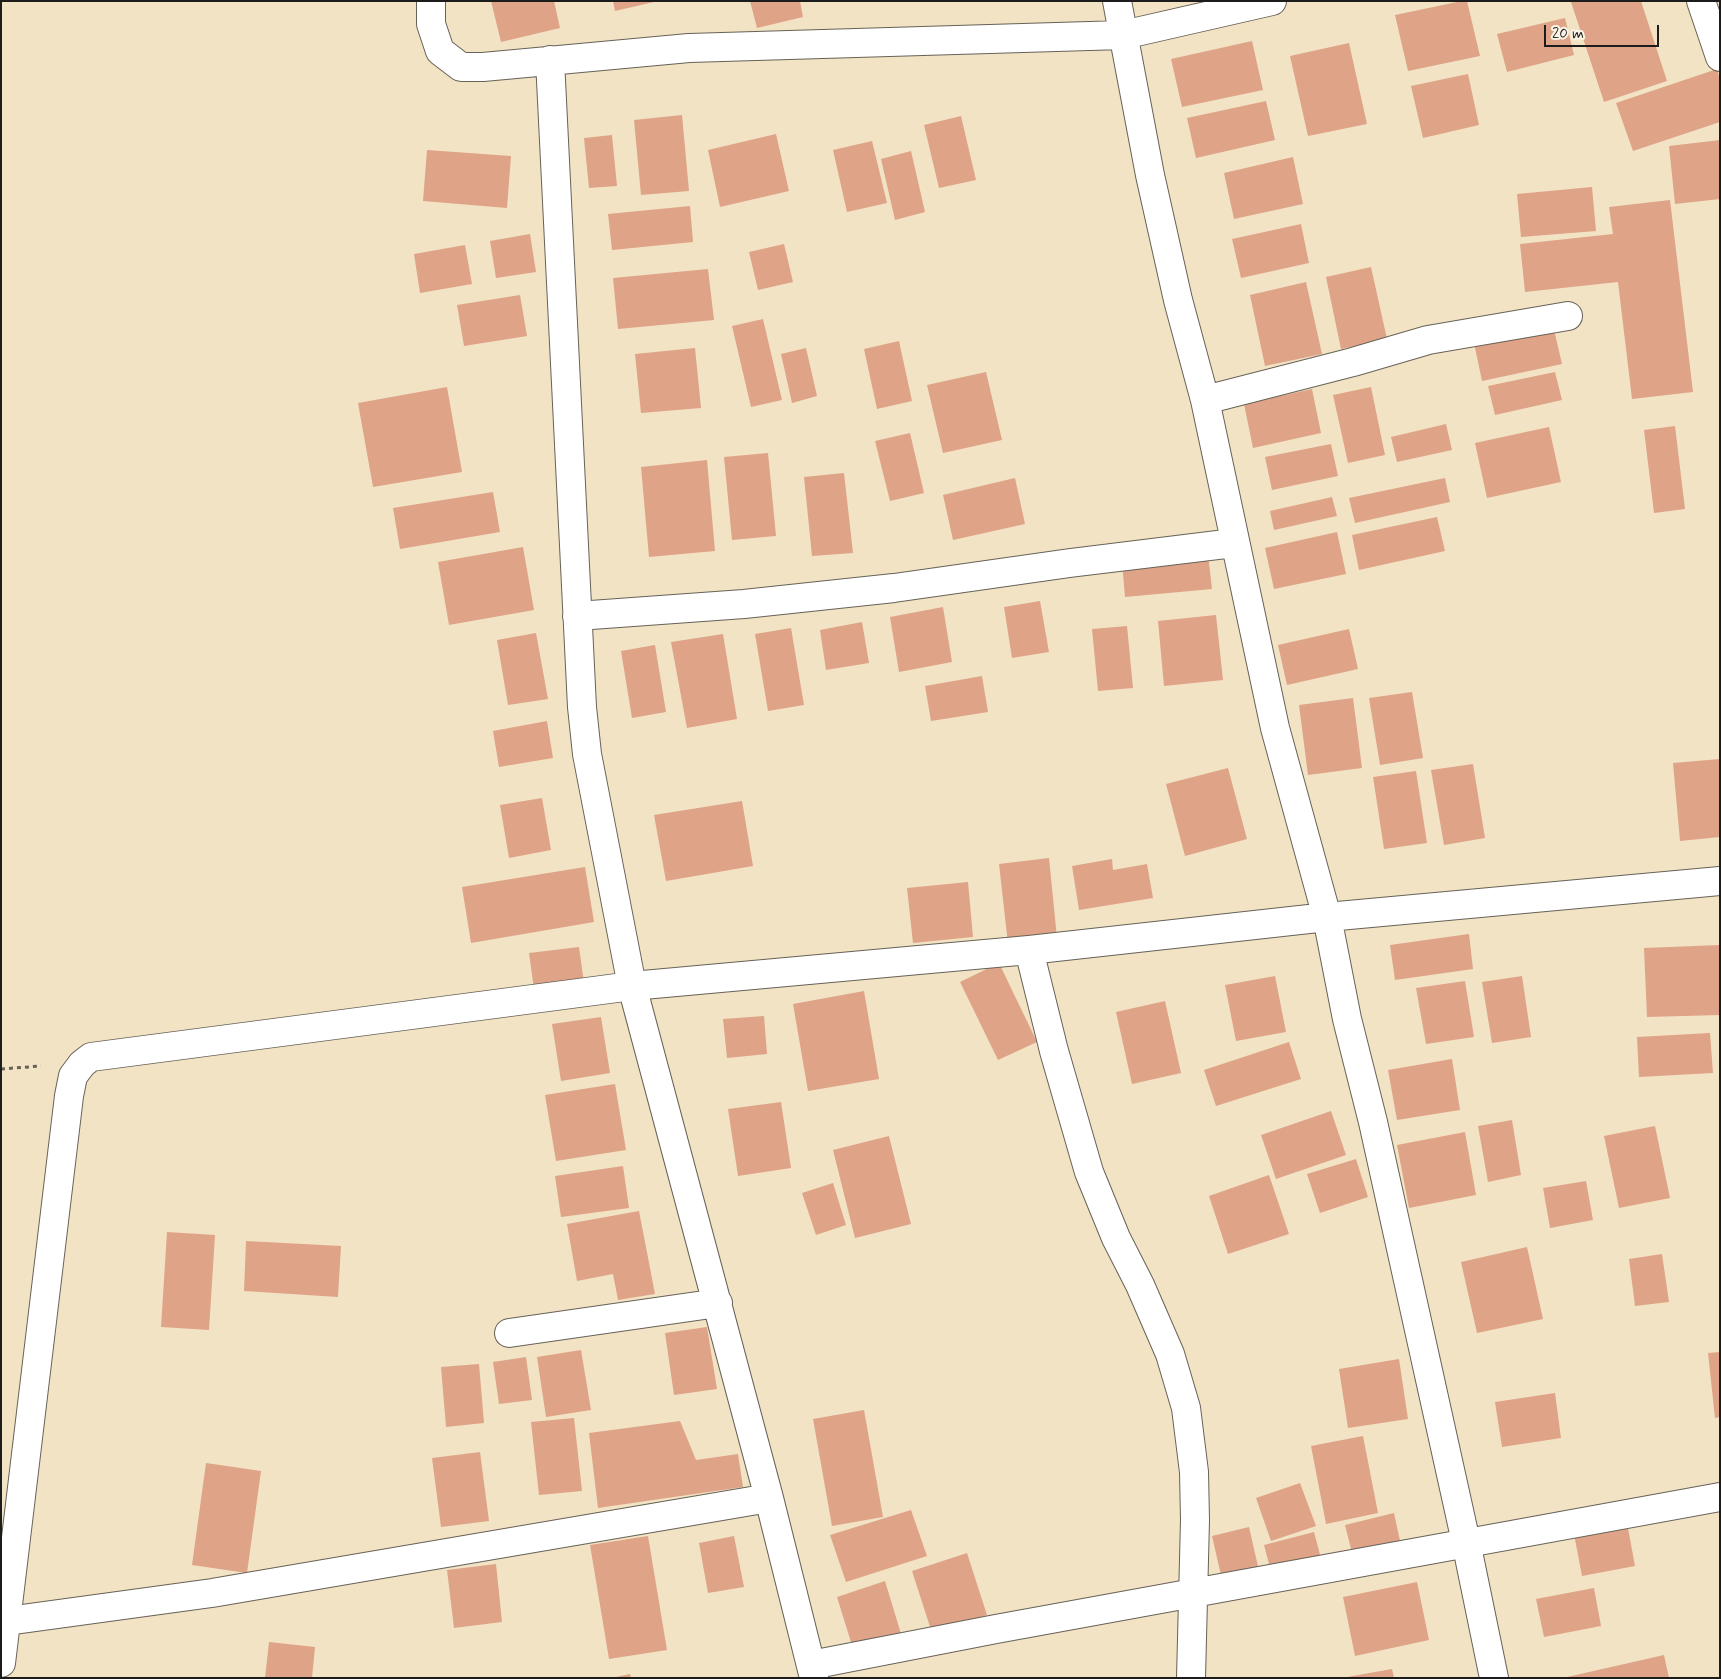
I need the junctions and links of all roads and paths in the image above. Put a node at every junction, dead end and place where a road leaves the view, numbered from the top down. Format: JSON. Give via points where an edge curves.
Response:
{"nodes":[{"id":1,"x":431,"y":1,"type":"edge"},
{"id":2,"x":1117,"y":1,"type":"edge"},
{"id":3,"x":1272,"y":1,"type":"edge"},
{"id":4,"x":1701,"y":1,"type":"edge"},
{"id":5,"x":1124,"y":34,"type":"junction"},
{"id":6,"x":1720,"y":57,"type":"edge"},
{"id":7,"x":550,"y":60,"type":"junction"},
{"id":8,"x":1568,"y":316,"type":"dead end"},
{"id":9,"x":1205,"y":400,"type":"junction"},
{"id":10,"x":1234,"y":543,"type":"junction"},
{"id":11,"x":577,"y":616,"type":"junction"},
{"id":12,"x":1720,"y":881,"type":"edge"},
{"id":13,"x":1326,"y":917,"type":"junction"},
{"id":14,"x":1029,"y":950,"type":"junction"},
{"id":15,"x":632,"y":986,"type":"junction"},
{"id":16,"x":718,"y":1303,"type":"junction"},
{"id":17,"x":509,"y":1333,"type":"dead end"},
{"id":18,"x":1720,"y":1497,"type":"edge"},
{"id":19,"x":769,"y":1498,"type":"junction"},
{"id":20,"x":1466,"y":1542,"type":"junction"},
{"id":21,"x":1194,"y":1593,"type":"junction"},
{"id":22,"x":7,"y":1621,"type":"junction"},
{"id":23,"x":1,"y":1663,"type":"edge"},
{"id":24,"x":812,"y":1672,"type":"edge"},
{"id":25,"x":1191,"y":1678,"type":"edge"},
{"id":26,"x":1494,"y":1678,"type":"edge"}],
"edges":[{"from":1,"to":7,"type":"street","via":[[431,24],[440,51],[461,67],[483,68]]},
{"from":2,"to":5,"type":"street"},
{"from":3,"to":5,"type":"street"},
{"from":4,"to":6,"type":"street"},
{"from":5,"to":7,"type":"street","via":[[689,48]]},
{"from":5,"to":9,"type":"street","via":[[1152,184]]},
{"from":7,"to":11,"type":"street"},
{"from":8,"to":9,"type":"street","via":[[1428,340]]},
{"from":9,"to":10,"type":"street"},
{"from":10,"to":11,"type":"street","via":[[884,589],[744,604]]},
{"from":10,"to":13,"type":"street","via":[[1274,728]]},
{"from":11,"to":15,"type":"street","via":[[587,754]]},
{"from":12,"to":13,"type":"street"},
{"from":13,"to":14,"type":"street"},
{"from":13,"to":20,"type":"street"},
{"from":14,"to":15,"type":"street"},
{"from":14,"to":21,"type":"street","via":[[1089,1172],[1170,1354],[1186,1408],[1194,1472]]},
{"from":15,"to":16,"type":"street"},
{"from":15,"to":22,"type":"street","via":[[100,1054],[82,1064],[73,1076],[69,1096]]},
{"from":16,"to":17,"type":"street"},
{"from":16,"to":19,"type":"street"},
{"from":18,"to":20,"type":"street"},
{"from":19,"to":22,"type":"street","via":[[212,1593]]},
{"from":19,"to":24,"type":"street"},
{"from":20,"to":21,"type":"street"},
{"from":20,"to":26,"type":"street"},
{"from":21,"to":24,"type":"street"},
{"from":21,"to":25,"type":"street"},
{"from":22,"to":23,"type":"street"}]}
